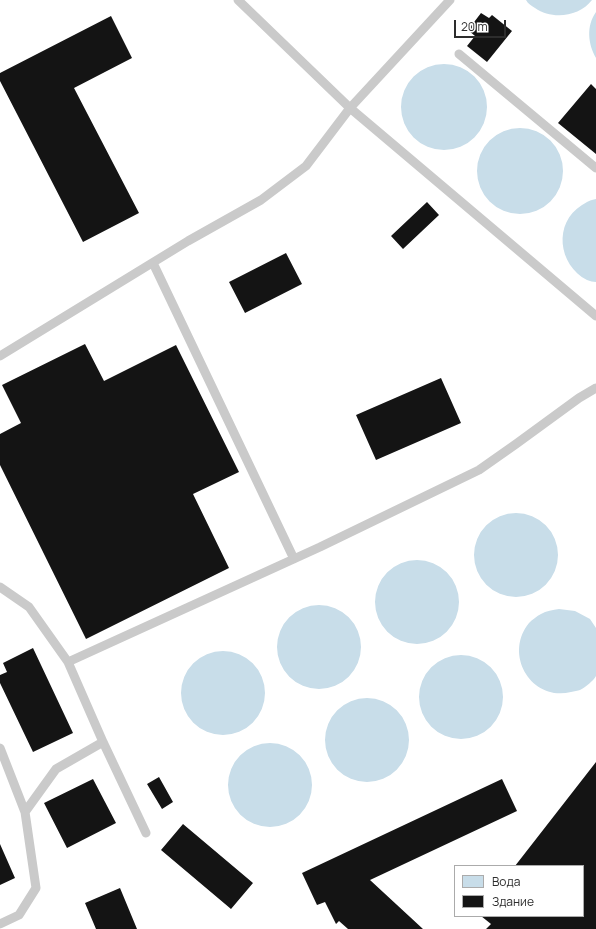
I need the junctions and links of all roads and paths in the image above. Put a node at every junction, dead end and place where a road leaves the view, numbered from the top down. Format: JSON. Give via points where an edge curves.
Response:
{"nodes":[{"id":1,"x":238,"y":0,"type":"edge"},
{"id":2,"x":450,"y":0,"type":"edge"},
{"id":3,"x":459,"y":54,"type":"dead end"},
{"id":4,"x":350,"y":108,"type":"junction"},
{"id":5,"x":596,"y":168,"type":"edge"},
{"id":6,"x":153,"y":262,"type":"junction"},
{"id":7,"x":596,"y":316,"type":"edge"},
{"id":8,"x":0,"y":356,"type":"edge"},
{"id":9,"x":596,"y":388,"type":"edge"},
{"id":10,"x":294,"y":559,"type":"junction"},
{"id":11,"x":0,"y":587,"type":"edge"},
{"id":12,"x":68,"y":662,"type":"junction"},
{"id":13,"x":103,"y":742,"type":"junction"},
{"id":14,"x":0,"y":748,"type":"edge"},
{"id":15,"x":25,"y":812,"type":"junction"},
{"id":16,"x":146,"y":833,"type":"dead end"},
{"id":17,"x":0,"y":924,"type":"edge"}],
"edges":[{"from":1,"to":4,"type":"lane"},
{"from":2,"to":4,"type":"lane"},
{"from":3,"to":5,"type":"lane"},
{"from":4,"to":6,"type":"lane","via":[[306,166],[261,200]]},
{"from":4,"to":7,"type":"lane"},
{"from":6,"to":8,"type":"lane"},
{"from":6,"to":10,"type":"lane"},
{"from":9,"to":10,"type":"lane","via":[[479,470]]},
{"from":10,"to":12,"type":"lane"},
{"from":11,"to":12,"type":"lane","via":[[29,607]]},
{"from":12,"to":13,"type":"lane"},
{"from":13,"to":15,"type":"lane","via":[[56,769]]},
{"from":13,"to":16,"type":"lane"},
{"from":14,"to":15,"type":"lane"},
{"from":15,"to":17,"type":"lane","via":[[36,888],[18,915]]}]}
